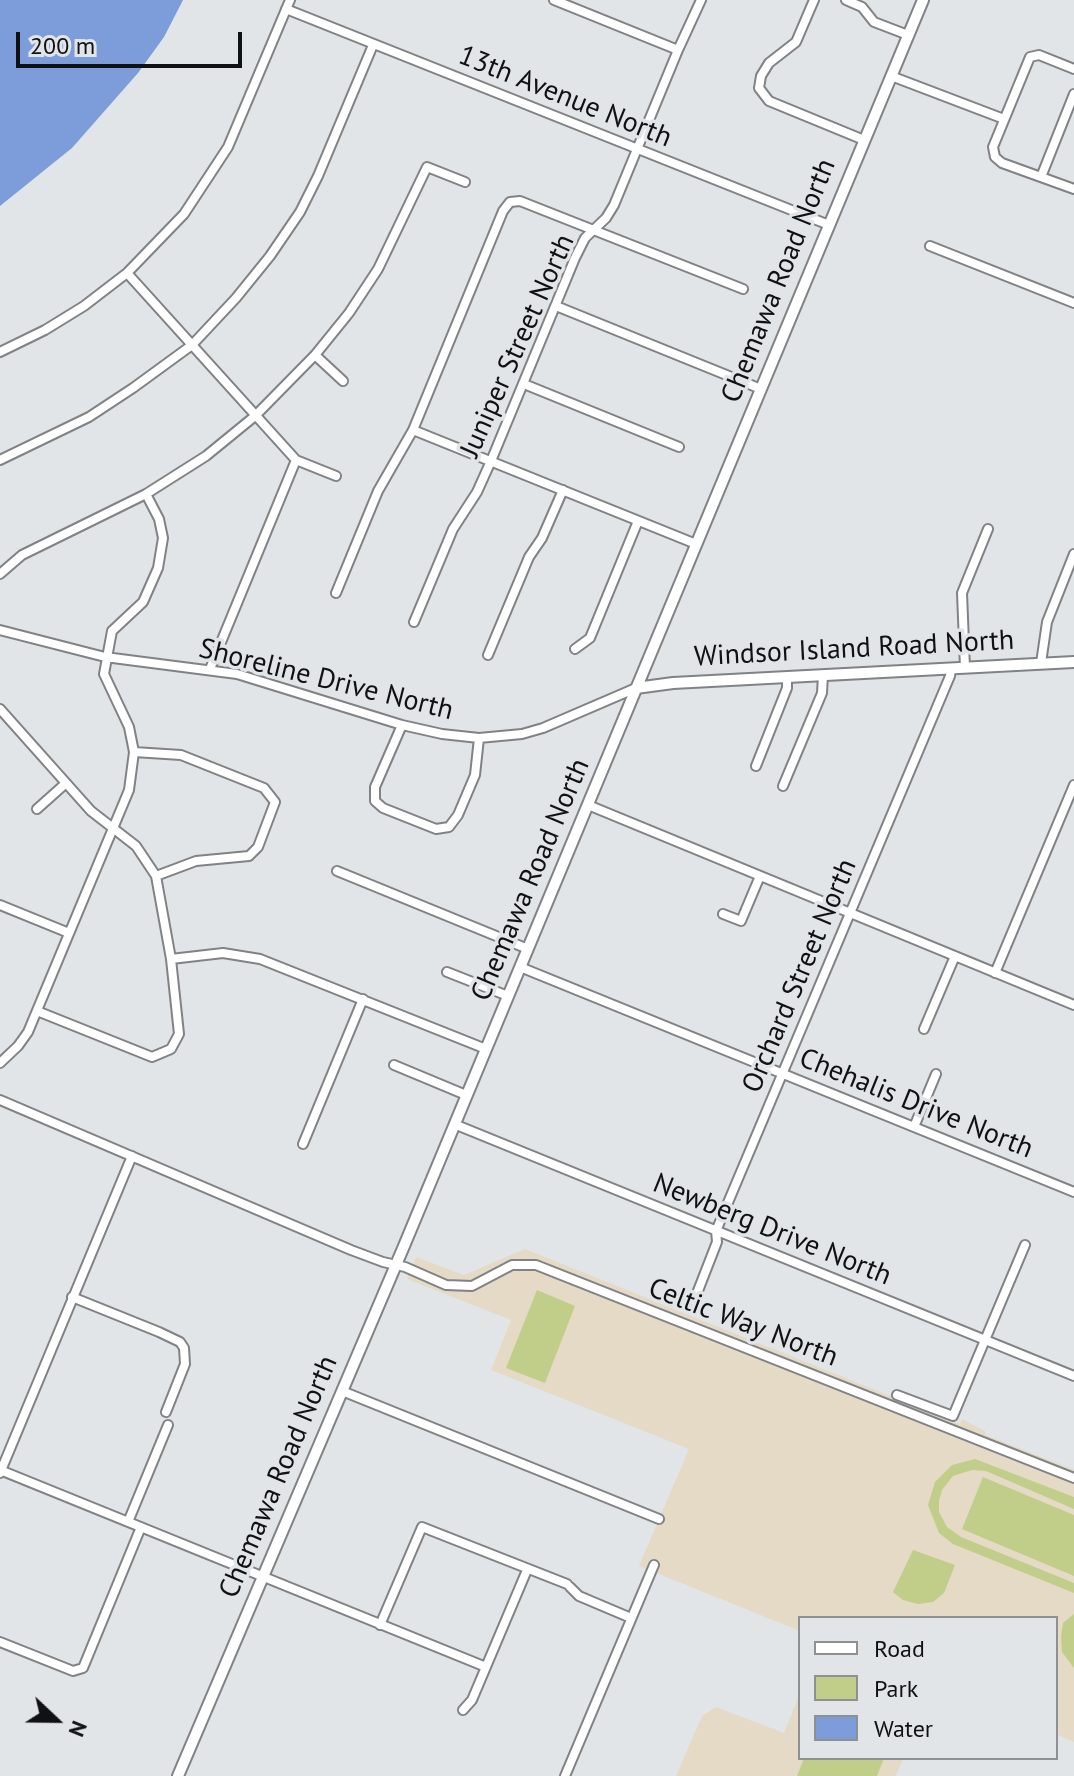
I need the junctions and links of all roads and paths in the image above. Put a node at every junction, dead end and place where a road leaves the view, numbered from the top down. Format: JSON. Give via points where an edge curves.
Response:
{"nodes":[{"id":1,"x":554,"y":0,"type":"edge"},
{"id":2,"x":701,"y":0,"type":"edge"},
{"id":3,"x":814,"y":0,"type":"edge"},
{"id":4,"x":846,"y":0,"type":"edge"},
{"id":5,"x":923,"y":0,"type":"edge"},
{"id":6,"x":288,"y":5,"type":"edge"},
{"id":7,"x":908,"y":35,"type":"junction"},
{"id":8,"x":373,"y":45,"type":"junction"},
{"id":9,"x":678,"y":50,"type":"junction"},
{"id":10,"x":1074,"y":69,"type":"edge"},
{"id":11,"x":891,"y":76,"type":"junction"},
{"id":12,"x":1074,"y":94,"type":"edge"},
{"id":13,"x":1004,"y":119,"type":"junction"},
{"id":14,"x":864,"y":140,"type":"junction"},
{"id":15,"x":637,"y":150,"type":"junction"},
{"id":16,"x":1041,"y":177,"type":"junction"},
{"id":17,"x":465,"y":182,"type":"dead end"},
{"id":18,"x":1074,"y":189,"type":"edge"},
{"id":19,"x":829,"y":225,"type":"junction"},
{"id":20,"x":594,"y":230,"type":"junction"},
{"id":21,"x":930,"y":246,"type":"dead end"},
{"id":22,"x":127,"y":273,"type":"junction"},
{"id":23,"x":743,"y":289,"type":"dead end"},
{"id":24,"x":1074,"y":303,"type":"edge"},
{"id":25,"x":556,"y":306,"type":"junction"},
{"id":26,"x":192,"y":345,"type":"junction"},
{"id":27,"x":0,"y":352,"type":"edge"},
{"id":28,"x":315,"y":355,"type":"junction"},
{"id":29,"x":343,"y":381,"type":"dead end"},
{"id":30,"x":524,"y":384,"type":"junction"},
{"id":31,"x":761,"y":389,"type":"junction"},
{"id":32,"x":255,"y":416,"type":"junction"},
{"id":33,"x":413,"y":430,"type":"junction"},
{"id":34,"x":679,"y":447,"type":"dead end"},
{"id":35,"x":0,"y":460,"type":"edge"},
{"id":36,"x":296,"y":460,"type":"junction"},
{"id":37,"x":491,"y":461,"type":"junction"},
{"id":38,"x":336,"y":476,"type":"dead end"},
{"id":39,"x":563,"y":490,"type":"junction"},
{"id":40,"x":146,"y":494,"type":"junction"},
{"id":41,"x":638,"y":521,"type":"junction"},
{"id":42,"x":988,"y":529,"type":"dead end"},
{"id":43,"x":696,"y":544,"type":"junction"},
{"id":44,"x":1074,"y":554,"type":"edge"},
{"id":45,"x":0,"y":574,"type":"edge"},
{"id":46,"x":336,"y":593,"type":"dead end"},
{"id":47,"x":414,"y":622,"type":"dead end"},
{"id":48,"x":0,"y":630,"type":"edge"},
{"id":49,"x":575,"y":649,"type":"dead end"},
{"id":50,"x":488,"y":655,"type":"dead end"},
{"id":51,"x":105,"y":657,"type":"junction"},
{"id":52,"x":1074,"y":662,"type":"edge"},
{"id":53,"x":1041,"y":663,"type":"junction"},
{"id":54,"x":965,"y":668,"type":"junction"},
{"id":55,"x":210,"y":669,"type":"junction"},
{"id":56,"x":951,"y":669,"type":"junction"},
{"id":57,"x":823,"y":675,"type":"junction"},
{"id":58,"x":787,"y":677,"type":"junction"},
{"id":59,"x":636,"y":688,"type":"junction"},
{"id":60,"x":1,"y":711,"type":"edge"},
{"id":61,"x":402,"y":725,"type":"junction"},
{"id":62,"x":479,"y":738,"type":"junction"},
{"id":63,"x":134,"y":752,"type":"junction"},
{"id":64,"x":756,"y":766,"type":"dead end"},
{"id":65,"x":65,"y":784,"type":"junction"},
{"id":66,"x":1074,"y":785,"type":"edge"},
{"id":67,"x":783,"y":786,"type":"dead end"},
{"id":68,"x":588,"y":805,"type":"junction"},
{"id":69,"x":37,"y":809,"type":"dead end"},
{"id":70,"x":113,"y":829,"type":"junction"},
{"id":71,"x":337,"y":871,"type":"dead end"},
{"id":72,"x":156,"y":876,"type":"junction"},
{"id":73,"x":760,"y":876,"type":"junction"},
{"id":74,"x":0,"y":905,"type":"edge"},
{"id":75,"x":851,"y":913,"type":"junction"},
{"id":76,"x":723,"y":914,"type":"dead end"},
{"id":77,"x":69,"y":933,"type":"junction"},
{"id":78,"x":528,"y":949,"type":"junction"},
{"id":79,"x":955,"y":956,"type":"junction"},
{"id":80,"x":171,"y":959,"type":"junction"},
{"id":81,"x":520,"y":967,"type":"junction"},
{"id":82,"x":447,"y":972,"type":"dead end"},
{"id":83,"x":995,"y":973,"type":"junction"},
{"id":84,"x":508,"y":996,"type":"junction"},
{"id":85,"x":363,"y":999,"type":"junction"},
{"id":86,"x":1074,"y":1005,"type":"edge"},
{"id":87,"x":37,"y":1011,"type":"junction"},
{"id":88,"x":924,"y":1029,"type":"dead end"},
{"id":89,"x":486,"y":1049,"type":"junction"},
{"id":90,"x":0,"y":1063,"type":"edge"},
{"id":91,"x":394,"y":1065,"type":"dead end"},
{"id":92,"x":782,"y":1074,"type":"junction"},
{"id":93,"x":936,"y":1074,"type":"dead end"},
{"id":94,"x":466,"y":1095,"type":"junction"},
{"id":95,"x":0,"y":1100,"type":"edge"},
{"id":96,"x":454,"y":1124,"type":"junction"},
{"id":97,"x":914,"y":1127,"type":"junction"},
{"id":98,"x":303,"y":1144,"type":"dead end"},
{"id":99,"x":132,"y":1156,"type":"junction"},
{"id":100,"x":1074,"y":1192,"type":"edge"},
{"id":101,"x":716,"y":1231,"type":"junction"},
{"id":102,"x":1025,"y":1245,"type":"dead end"},
{"id":103,"x":395,"y":1265,"type":"junction"},
{"id":104,"x":72,"y":1297,"type":"junction"},
{"id":105,"x":694,"y":1301,"type":"dead end"},
{"id":106,"x":986,"y":1340,"type":"junction"},
{"id":107,"x":1074,"y":1376,"type":"edge"},
{"id":108,"x":342,"y":1391,"type":"junction"},
{"id":109,"x":897,"y":1395,"type":"dead end"},
{"id":110,"x":166,"y":1412,"type":"dead end"},
{"id":111,"x":168,"y":1425,"type":"dead end"},
{"id":112,"x":0,"y":1471,"type":"edge"},
{"id":113,"x":1074,"y":1478,"type":"edge"},
{"id":114,"x":659,"y":1519,"type":"dead end"},
{"id":115,"x":128,"y":1522,"type":"junction"},
{"id":116,"x":141,"y":1527,"type":"junction"},
{"id":117,"x":654,"y":1565,"type":"dead end"},
{"id":118,"x":527,"y":1570,"type":"junction"},
{"id":119,"x":263,"y":1577,"type":"junction"},
{"id":120,"x":631,"y":1618,"type":"junction"},
{"id":121,"x":380,"y":1625,"type":"junction"},
{"id":122,"x":0,"y":1642,"type":"edge"},
{"id":123,"x":486,"y":1667,"type":"junction"},
{"id":124,"x":463,"y":1710,"type":"dead end"},
{"id":125,"x":178,"y":1776,"type":"edge"},
{"id":126,"x":565,"y":1776,"type":"edge"}],
"edges":[{"from":1,"to":9,"type":"street"},
{"from":2,"to":9,"type":"street","name":"Juniper Street North"},
{"from":3,"to":14,"type":"street","via":[[794,45],[765,69],[761,94]]},
{"from":4,"to":7,"type":"street","via":[[862,7],[874,22]]},
{"from":5,"to":7,"type":"street","name":"Chemawa Road North"},
{"from":6,"to":8,"type":"street","name":"13th Avenue North"},
{"from":6,"to":22,"type":"street","via":[[228,147],[184,214]]},
{"from":7,"to":11,"type":"street","name":"Chemawa Road North"},
{"from":8,"to":15,"type":"street","name":"13th Avenue North"},
{"from":8,"to":26,"type":"street","via":[[300,212],[262,266]]},
{"from":9,"to":15,"type":"street","name":"Juniper Street North"},
{"from":10,"to":13,"type":"street","via":[[1039,55],[1030,57]]},
{"from":11,"to":13,"type":"street"},
{"from":11,"to":14,"type":"street","name":"Chemawa Road North"},
{"from":12,"to":16,"type":"street"},
{"from":13,"to":16,"type":"street","via":[[993,147],[995,157]]},
{"from":14,"to":19,"type":"street","name":"Chemawa Road North"},
{"from":15,"to":19,"type":"street","name":"13th Avenue North"},
{"from":15,"to":20,"type":"street","name":"Juniper Street North","via":[[614,205]]},
{"from":16,"to":18,"type":"street"},
{"from":17,"to":28,"type":"street","via":[[427,167],[378,269]]},
{"from":19,"to":31,"type":"street","name":"Chemawa Road North"},
{"from":20,"to":23,"type":"street"},
{"from":20,"to":25,"type":"street","name":"Juniper Street North","via":[[575,258]]},
{"from":20,"to":33,"type":"street","via":[[520,201],[510,202]]},
{"from":21,"to":24,"type":"street"},
{"from":22,"to":26,"type":"street"},
{"from":22,"to":27,"type":"street","via":[[61,321]]},
{"from":25,"to":30,"type":"street","name":"Juniper Street North"},
{"from":25,"to":31,"type":"street"},
{"from":26,"to":32,"type":"street"},
{"from":26,"to":35,"type":"street","via":[[89,417]]},
{"from":28,"to":29,"type":"street"},
{"from":28,"to":32,"type":"street"},
{"from":30,"to":34,"type":"street"},
{"from":30,"to":37,"type":"street","name":"Juniper Street North"},
{"from":31,"to":43,"type":"street","name":"Chemawa Road North"},
{"from":32,"to":36,"type":"street"},
{"from":32,"to":40,"type":"street","via":[[206,456]]},
{"from":33,"to":37,"type":"street"},
{"from":33,"to":46,"type":"street","via":[[378,491]]},
{"from":36,"to":38,"type":"street"},
{"from":36,"to":55,"type":"street"},
{"from":37,"to":39,"type":"street"},
{"from":37,"to":47,"type":"street","name":"Juniper Street North","via":[[453,529]]},
{"from":39,"to":41,"type":"street"},
{"from":39,"to":50,"type":"street"},
{"from":40,"to":45,"type":"street","via":[[22,555]]},
{"from":40,"to":51,"type":"street","via":[[163,538],[158,568],[143,602],[112,631]]},
{"from":41,"to":43,"type":"street"},
{"from":41,"to":49,"type":"street","via":[[590,638]]},
{"from":42,"to":54,"type":"street","via":[[962,593]]},
{"from":43,"to":59,"type":"street","name":"Chemawa Road North"},
{"from":44,"to":53,"type":"street","via":[[1049,614]]},
{"from":48,"to":51,"type":"street","name":"Shoreline Drive North"},
{"from":51,"to":55,"type":"street","name":"Shoreline Drive North"},
{"from":51,"to":63,"type":"street","via":[[104,680],[123,710]]},
{"from":52,"to":53,"type":"street","name":"Windsor Island Road North"},
{"from":53,"to":54,"type":"street","name":"Windsor Island Road North"},
{"from":54,"to":56,"type":"street","name":"Windsor Island Road North"},
{"from":55,"to":61,"type":"street","name":"Shoreline Drive North"},
{"from":56,"to":57,"type":"street","name":"Windsor Island Road North"},
{"from":56,"to":75,"type":"street","name":"Orchard Street North"},
{"from":57,"to":58,"type":"street","name":"Windsor Island Road North"},
{"from":57,"to":67,"type":"street","via":[[822,693]]},
{"from":58,"to":59,"type":"street","name":"Windsor Island Road North"},
{"from":58,"to":64,"type":"street"},
{"from":59,"to":62,"type":"street","name":"Shoreline Drive North","via":[[543,728]]},
{"from":59,"to":68,"type":"street","name":"Chemawa Road North"},
{"from":60,"to":65,"type":"street"},
{"from":61,"to":62,"type":"street","name":"Shoreline Drive North"},
{"from":61,"to":62,"type":"street","via":[[375,787],[375,801],[436,829],[449,827],[458,815],[475,775]]},
{"from":63,"to":70,"type":"street","via":[[129,790]]},
{"from":63,"to":72,"type":"street","via":[[181,755],[264,788],[275,802],[258,847],[249,856],[196,861]]},
{"from":65,"to":69,"type":"street"},
{"from":65,"to":70,"type":"street"},
{"from":66,"to":83,"type":"street"},
{"from":68,"to":73,"type":"street"},
{"from":68,"to":78,"type":"street","name":"Chemawa Road North"},
{"from":70,"to":72,"type":"street","via":[[136,846]]},
{"from":70,"to":77,"type":"street"},
{"from":71,"to":78,"type":"street"},
{"from":72,"to":80,"type":"street"},
{"from":73,"to":75,"type":"street"},
{"from":73,"to":76,"type":"street","via":[[741,921]]},
{"from":74,"to":77,"type":"street"},
{"from":75,"to":79,"type":"street"},
{"from":75,"to":92,"type":"street","name":"Orchard Street North"},
{"from":77,"to":87,"type":"street"},
{"from":78,"to":81,"type":"street","name":"Chemawa Road North"},
{"from":79,"to":83,"type":"street"},
{"from":79,"to":88,"type":"street"},
{"from":80,"to":85,"type":"street","via":[[223,953],[250,956]]},
{"from":80,"to":87,"type":"street","via":[[180,1026],[178,1041],[166,1053],[152,1057]]},
{"from":81,"to":84,"type":"street","name":"Chemawa Road North"},
{"from":81,"to":92,"type":"street","name":"Chehalis Drive North"},
{"from":82,"to":84,"type":"street"},
{"from":83,"to":86,"type":"street"},
{"from":84,"to":89,"type":"street","name":"Chemawa Road North"},
{"from":85,"to":89,"type":"street"},
{"from":85,"to":98,"type":"street"},
{"from":87,"to":90,"type":"street","via":[[23,1039]]},
{"from":89,"to":94,"type":"street","name":"Chemawa Road North"},
{"from":91,"to":94,"type":"street"},
{"from":92,"to":97,"type":"street","name":"Chehalis Drive North"},
{"from":92,"to":101,"type":"street","name":"Orchard Street North"},
{"from":93,"to":97,"type":"street"},
{"from":94,"to":96,"type":"street","name":"Chemawa Road North"},
{"from":95,"to":99,"type":"street","name":"Celtic Way North"},
{"from":96,"to":101,"type":"street","name":"Newberg Drive North"},
{"from":96,"to":103,"type":"street","name":"Chemawa Road North"},
{"from":97,"to":100,"type":"street","name":"Chehalis Drive North"},
{"from":99,"to":103,"type":"street","name":"Celtic Way North"},
{"from":99,"to":104,"type":"street"},
{"from":101,"to":105,"type":"street","name":"Orchard Street North","via":[[717,1242]]},
{"from":101,"to":106,"type":"street","name":"Newberg Drive North"},
{"from":102,"to":106,"type":"street"},
{"from":103,"to":108,"type":"street","name":"Chemawa Road North"},
{"from":103,"to":113,"type":"street","name":"Celtic Way North","via":[[464,1287],[481,1284],[512,1265],[544,1267]]},
{"from":104,"to":110,"type":"street","via":[[180,1342],[185,1364]]},
{"from":104,"to":112,"type":"street"},
{"from":106,"to":107,"type":"street","name":"Newberg Drive North"},
{"from":106,"to":109,"type":"street","via":[[953,1416]]},
{"from":108,"to":114,"type":"street"},
{"from":108,"to":119,"type":"street","name":"Chemawa Road North"},
{"from":111,"to":115,"type":"street"},
{"from":112,"to":115,"type":"street"},
{"from":115,"to":116,"type":"street"},
{"from":116,"to":119,"type":"street"},
{"from":116,"to":122,"type":"street","via":[[80,1671]]},
{"from":117,"to":120,"type":"street"},
{"from":118,"to":120,"type":"street"},
{"from":118,"to":121,"type":"street","via":[[422,1527]]},
{"from":118,"to":123,"type":"street"},
{"from":119,"to":121,"type":"street"},
{"from":119,"to":125,"type":"street","name":"Chemawa Road North"},
{"from":120,"to":126,"type":"street"},
{"from":121,"to":123,"type":"street"},
{"from":123,"to":124,"type":"street"}]}
